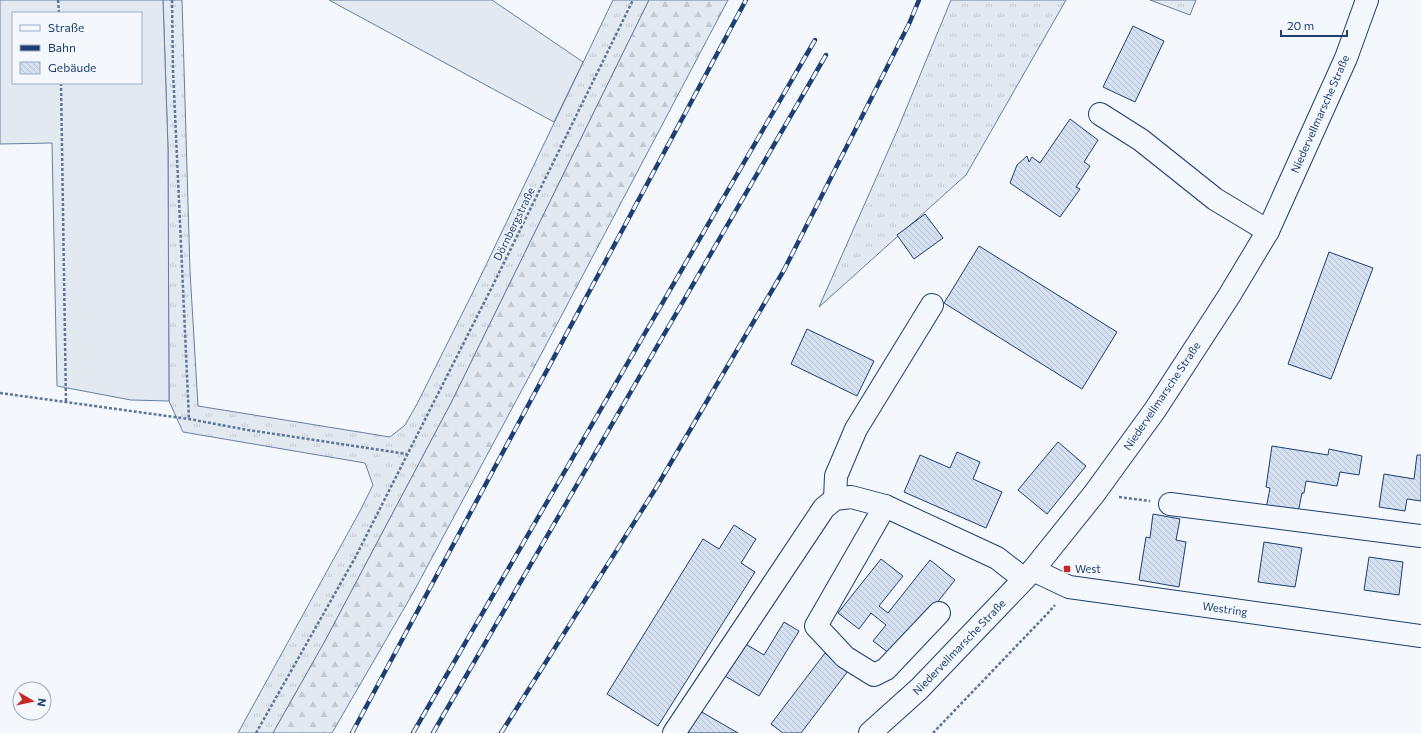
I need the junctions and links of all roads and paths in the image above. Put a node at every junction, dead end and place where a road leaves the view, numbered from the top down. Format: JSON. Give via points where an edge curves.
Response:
{"nodes":[{"id":1,"x":58,"y":0,"type":"edge"},
{"id":2,"x":172,"y":0,"type":"edge"},
{"id":3,"x":633,"y":0,"type":"edge"},
{"id":4,"x":1367,"y":0,"type":"edge"},
{"id":5,"x":59,"y":12,"type":"edge"},
{"id":6,"x":61,"y":84,"type":"edge"},
{"id":7,"x":1100,"y":114,"type":"dead end"},
{"id":8,"x":1268,"y":231,"type":"junction"},
{"id":9,"x":932,"y":305,"type":"dead end"},
{"id":10,"x":0,"y":393,"type":"edge"},
{"id":11,"x":66,"y":403,"type":"junction"},
{"id":12,"x":189,"y":419,"type":"junction"},
{"id":13,"x":407,"y":454,"type":"junction"},
{"id":14,"x":1094,"y":494,"type":"junction"},
{"id":15,"x":835,"y":499,"type":"junction"},
{"id":16,"x":1170,"y":504,"type":"joint"},
{"id":17,"x":885,"y":506,"type":"junction"},
{"id":18,"x":1421,"y":536,"type":"edge"},
{"id":19,"x":1029,"y":574,"type":"junction"},
{"id":20,"x":1069,"y":587,"type":"junction"},
{"id":21,"x":939,"y":613,"type":"dead end"},
{"id":22,"x":1421,"y":636,"type":"edge"},
{"id":23,"x":256,"y":733,"type":"edge"},
{"id":24,"x":674,"y":733,"type":"edge"},
{"id":25,"x":870,"y":733,"type":"edge"},
{"id":26,"x":933,"y":733,"type":"edge"}],
"edges":[{"from":1,"to":5,"type":"path"},
{"from":2,"to":12,"type":"path","via":[[173,78]]},
{"from":3,"to":13,"type":"path","name":"Dörnbergstraße"},
{"from":4,"to":8,"type":"main road","name":"Niedervellmarsche Straße","via":[[1346,58]]},
{"from":6,"to":11,"type":"path"},
{"from":7,"to":8,"type":"main road","via":[[1141,140],[1215,200]]},
{"from":8,"to":14,"type":"main road","name":"Niedervellmarsche Straße","via":[[1230,296],[1155,410]]},
{"from":9,"to":15,"type":"main road","via":[[856,429],[836,476]]},
{"from":10,"to":11,"type":"path"},
{"from":11,"to":12,"type":"path"},
{"from":12,"to":13,"type":"path"},
{"from":13,"to":23,"type":"path","name":"Dörnbergstraße","via":[[355,558]]},
{"from":14,"to":16,"type":"path"},
{"from":14,"to":19,"type":"main road","name":"Niedervellmarsche Straße"},
{"from":15,"to":17,"type":"main road","name":"Westring","via":[[851,497]]},
{"from":15,"to":24,"type":"main road","via":[[824,508]]},
{"from":16,"to":18,"type":"main road"},
{"from":17,"to":19,"type":"main road","name":"Westring"},
{"from":17,"to":21,"type":"main road","via":[[816,626],[845,658],[874,675],[886,670]]},
{"from":19,"to":20,"type":"main road","name":"Westring"},
{"from":19,"to":25,"type":"main road","name":"Niedervellmarsche Straße","via":[[919,689]]},
{"from":20,"to":22,"type":"main road","name":"Westring"},
{"from":20,"to":26,"type":"path","via":[[1047,614]]}]}
